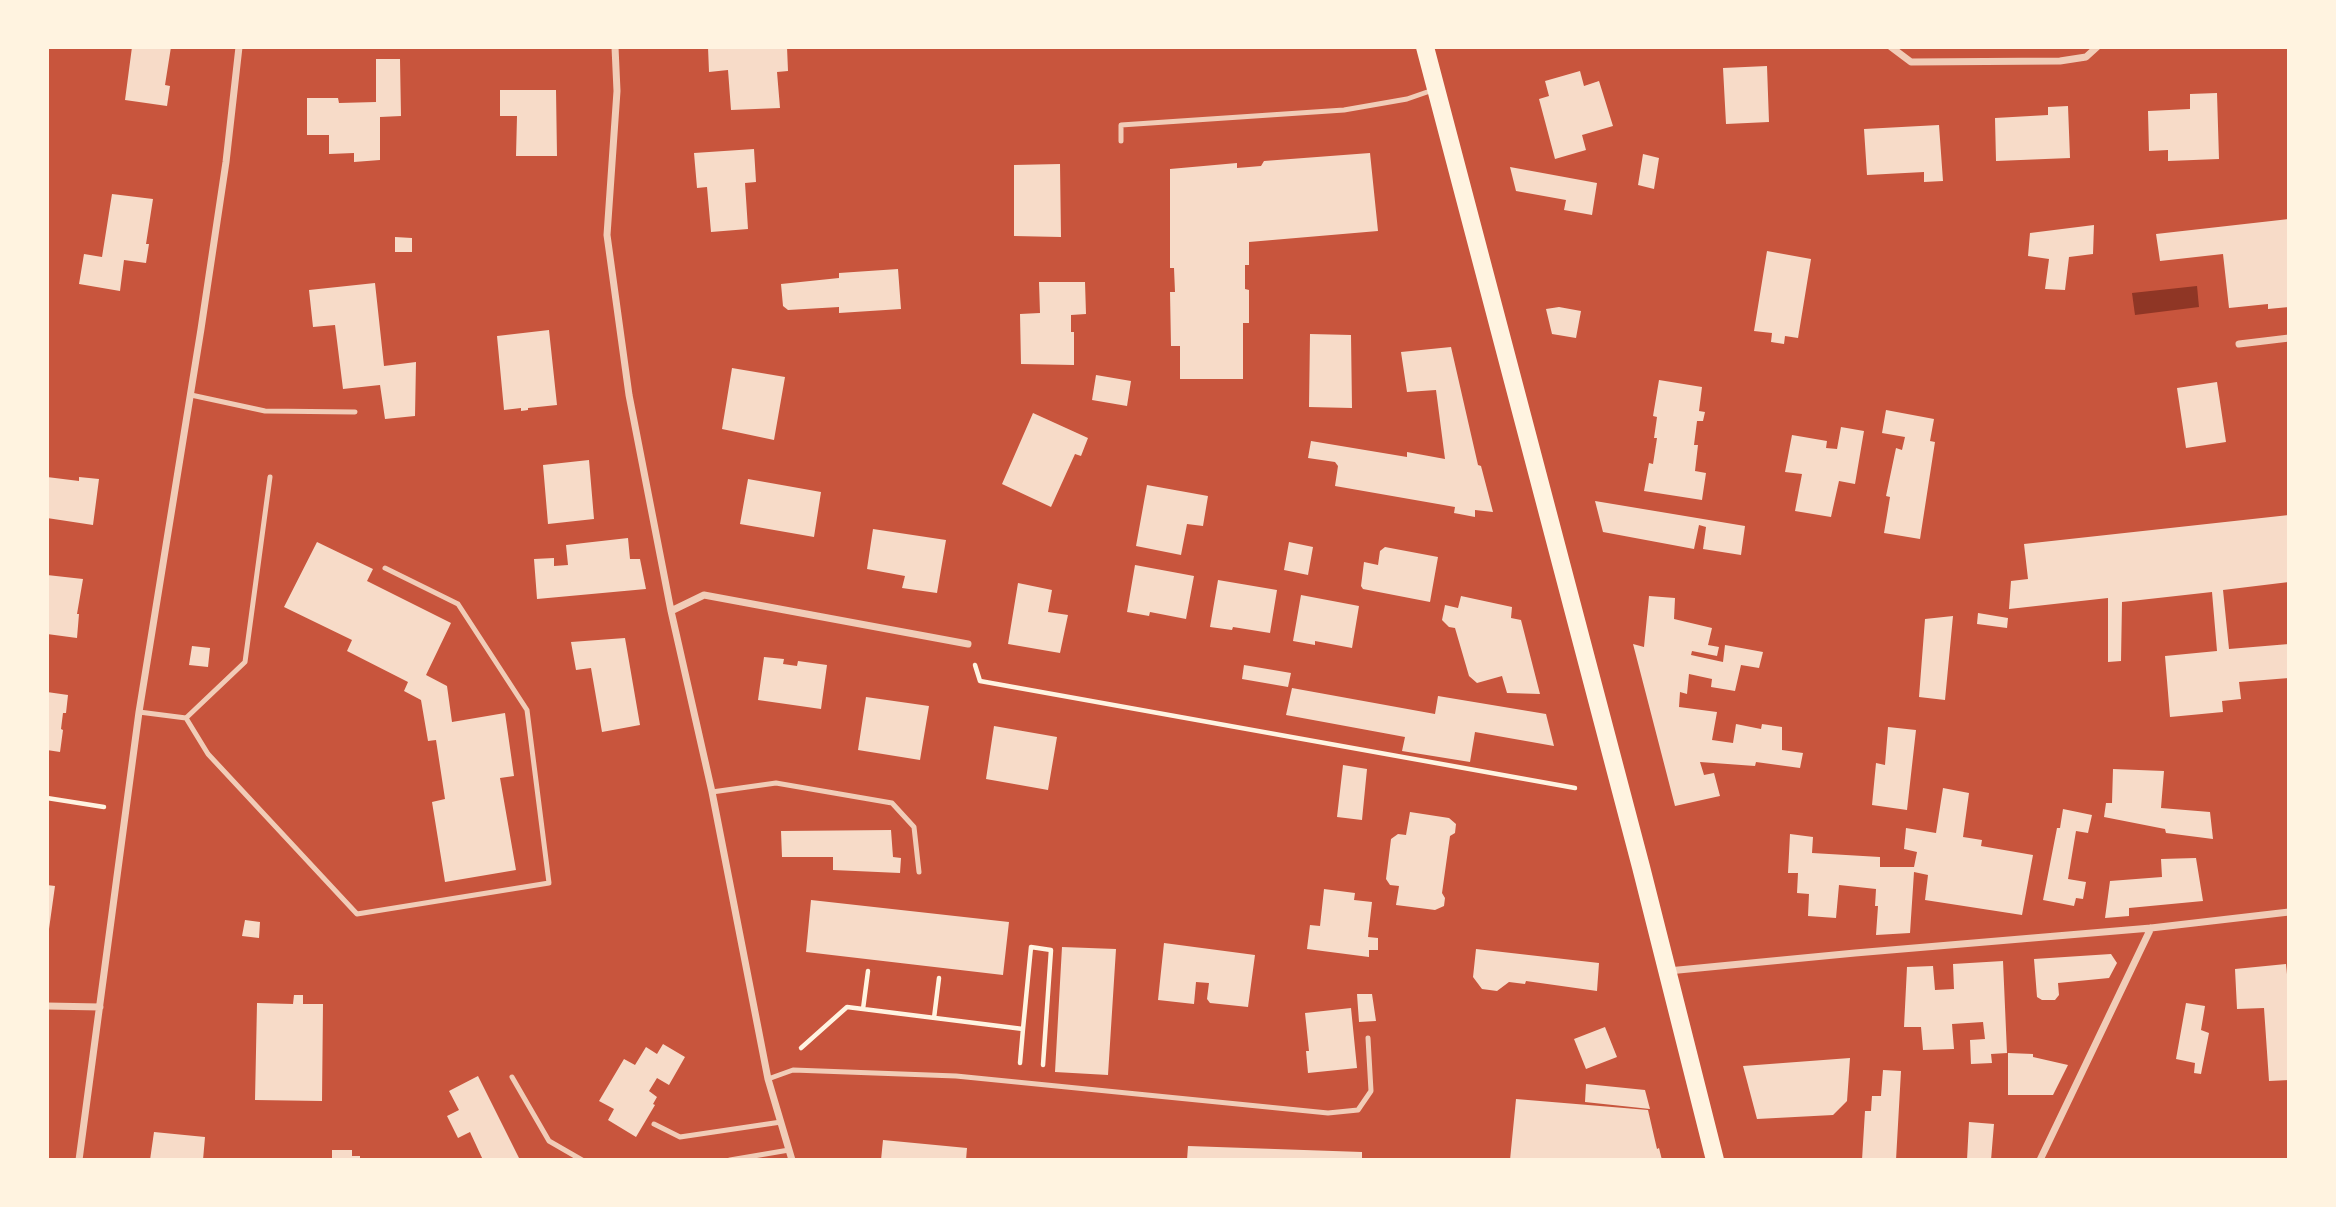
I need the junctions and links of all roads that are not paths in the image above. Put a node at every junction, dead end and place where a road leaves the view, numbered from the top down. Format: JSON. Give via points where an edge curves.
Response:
{"nodes":[{"id":1,"x":239,"y":47,"type":"edge"},
{"id":2,"x":615,"y":47,"type":"edge"},
{"id":3,"x":1425,"y":47,"type":"edge"},
{"id":4,"x":1891,"y":47,"type":"edge"},
{"id":5,"x":2097,"y":47,"type":"edge"},
{"id":6,"x":1436,"y":89,"type":"junction"},
{"id":7,"x":1121,"y":141,"type":"dead end"},
{"id":8,"x":2289,"y":338,"type":"edge"},
{"id":9,"x":2239,"y":344,"type":"dead end"},
{"id":10,"x":191,"y":396,"type":"junction"},
{"id":11,"x":355,"y":412,"type":"dead end"},
{"id":12,"x":270,"y":477,"type":"dead end"},
{"id":13,"x":385,"y":568,"type":"dead end"},
{"id":14,"x":671,"y":611,"type":"junction"},
{"id":15,"x":968,"y":644,"type":"road end"},
{"id":16,"x":139,"y":712,"type":"junction"},
{"id":17,"x":186,"y":718,"type":"junction"},
{"id":18,"x":712,"y":792,"type":"junction"},
{"id":19,"x":919,"y":872,"type":"dead end"},
{"id":20,"x":2289,"y":912,"type":"edge"},
{"id":21,"x":2151,"y":928,"type":"junction"},
{"id":22,"x":1668,"y":971,"type":"junction"},
{"id":23,"x":47,"y":1006,"type":"edge"},
{"id":24,"x":100,"y":1007,"type":"junction"},
{"id":25,"x":1368,"y":1038,"type":"dead end"},
{"id":26,"x":512,"y":1077,"type":"dead end"},
{"id":27,"x":768,"y":1079,"type":"junction"},
{"id":28,"x":781,"y":1122,"type":"junction"},
{"id":29,"x":653,"y":1124,"type":"dead end"},
{"id":30,"x":789,"y":1150,"type":"junction"},
{"id":31,"x":79,"y":1160,"type":"edge"},
{"id":32,"x":582,"y":1160,"type":"edge"},
{"id":33,"x":730,"y":1160,"type":"edge"},
{"id":34,"x":792,"y":1160,"type":"edge"},
{"id":35,"x":1715,"y":1160,"type":"edge"},
{"id":36,"x":2040,"y":1160,"type":"edge"}],
"edges":[{"from":1,"to":10,"type":"street"},
{"from":2,"to":14,"type":"street","via":[[617,91],[607,235],[629,395]]},
{"from":3,"to":6,"type":"main road"},
{"from":4,"to":5,"type":"street","via":[[1911,62],[2060,61],[2085,57]]},
{"from":6,"to":7,"type":"lane","via":[[1345,110],[1121,125]]},
{"from":6,"to":22,"type":"main road"},
{"from":8,"to":9,"type":"street"},
{"from":10,"to":11,"type":"lane","via":[[265,411]]},
{"from":10,"to":16,"type":"street"},
{"from":12,"to":17,"type":"lane","via":[[245,662]]},
{"from":13,"to":17,"type":"lane","via":[[458,604],[527,710],[549,883],[357,914],[208,754]]},
{"from":14,"to":15,"type":"street","via":[[704,595]]},
{"from":14,"to":18,"type":"street"},
{"from":16,"to":17,"type":"lane"},
{"from":16,"to":24,"type":"street"},
{"from":18,"to":19,"type":"lane","via":[[776,783],[892,803],[914,827]]},
{"from":18,"to":27,"type":"street"},
{"from":20,"to":21,"type":"street"},
{"from":21,"to":22,"type":"street"},
{"from":21,"to":36,"type":"street"},
{"from":22,"to":35,"type":"main road"},
{"from":23,"to":24,"type":"street"},
{"from":24,"to":31,"type":"street"},
{"from":25,"to":27,"type":"lane","via":[[1371,1091],[1358,1110],[1328,1113],[956,1076],[793,1070]]},
{"from":26,"to":32,"type":"lane","via":[[549,1141]]},
{"from":27,"to":28,"type":"street"},
{"from":28,"to":29,"type":"lane","via":[[680,1137]]},
{"from":28,"to":30,"type":"street"},
{"from":30,"to":33,"type":"lane"},
{"from":30,"to":34,"type":"street"}]}
